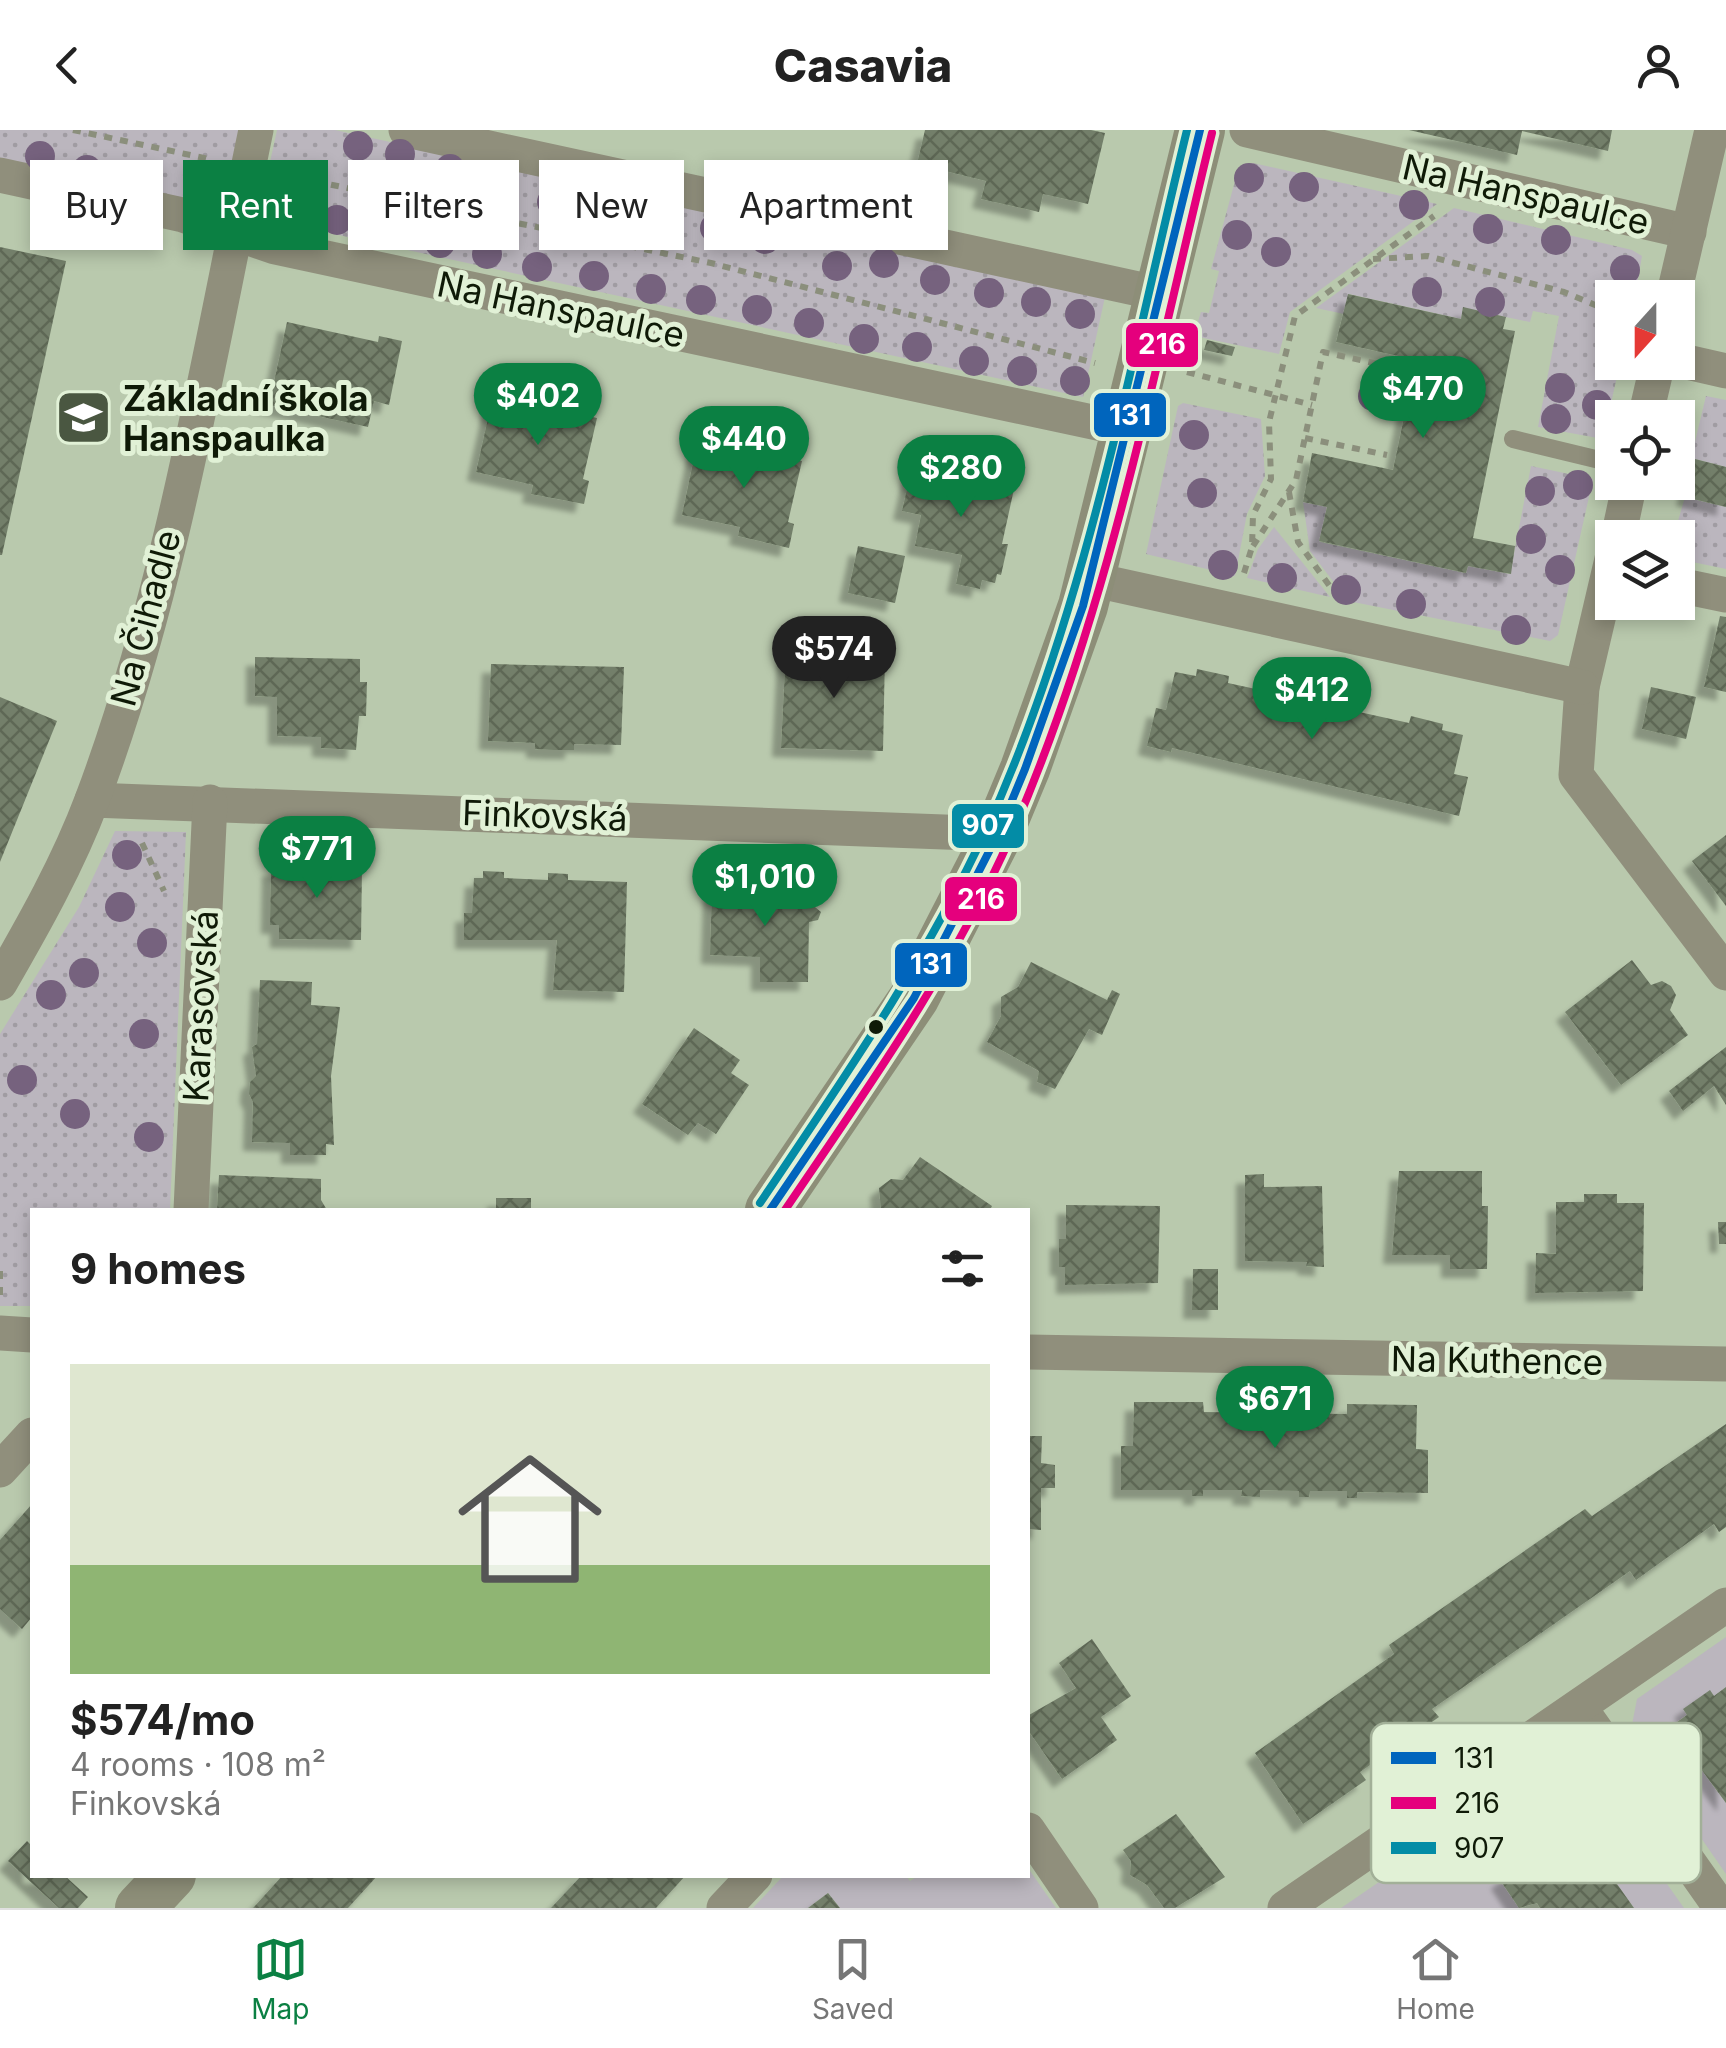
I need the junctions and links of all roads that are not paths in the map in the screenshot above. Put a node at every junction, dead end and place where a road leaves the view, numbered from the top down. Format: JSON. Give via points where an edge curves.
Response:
{"nodes":[{"id":1,"x":256,"y":130,"type":"edge"},
{"id":2,"x":406,"y":130,"type":"edge"},
{"id":3,"x":1200,"y":130,"type":"edge"},
{"id":4,"x":1247,"y":130,"type":"edge"},
{"id":5,"x":1712,"y":130,"type":"edge"},
{"id":6,"x":250,"y":160,"type":"edge"},
{"id":7,"x":0,"y":175,"type":"edge"},
{"id":8,"x":183,"y":215,"type":"edge"},
{"id":9,"x":1688,"y":232,"type":"junction"},
{"id":10,"x":232,"y":250,"type":"edge"},
{"id":11,"x":292,"y":250,"type":"edge"},
{"id":12,"x":1677,"y":280,"type":"edge"},
{"id":13,"x":1157,"y":293,"type":"junction"},
{"id":14,"x":1695,"y":364,"type":"edge"},
{"id":15,"x":1726,"y":371,"type":"edge"},
{"id":16,"x":1125,"y":428,"type":"junction"},
{"id":17,"x":1513,"y":438,"type":"dead end"},
{"id":18,"x":1595,"y":459,"type":"edge"},
{"id":19,"x":1090,"y":579,"type":"junction"},
{"id":20,"x":1695,"y":589,"type":"edge"},
{"id":21,"x":1726,"y":595,"type":"edge"},
{"id":22,"x":1598,"y":620,"type":"edge"},
{"id":23,"x":1582,"y":687,"type":"junction"},
{"id":24,"x":92,"y":800,"type":"junction"},
{"id":25,"x":210,"y":802,"type":"junction"},
{"id":26,"x":998,"y":834,"type":"junction"},
{"id":27,"x":1726,"y":973,"type":"edge"},
{"id":28,"x":0,"y":983,"type":"edge"},
{"id":29,"x":191,"y":1208,"type":"edge"},
{"id":30,"x":771,"y":1208,"type":"edge"},
{"id":31,"x":0,"y":1332,"type":"edge"},
{"id":32,"x":30,"y":1335,"type":"edge"},
{"id":33,"x":1030,"y":1352,"type":"edge"},
{"id":34,"x":1726,"y":1364,"type":"edge"},
{"id":35,"x":30,"y":1437,"type":"edge"},
{"id":36,"x":0,"y":1470,"type":"edge"},
{"id":37,"x":1726,"y":1605,"type":"edge"},
{"id":38,"x":1580,"y":1708,"type":"junction"},
{"id":39,"x":1558,"y":1723,"type":"edge"},
{"id":40,"x":1591,"y":1723,"type":"edge"},
{"id":41,"x":1030,"y":1833,"type":"edge"},
{"id":42,"x":1371,"y":1850,"type":"edge"},
{"id":43,"x":167,"y":1878,"type":"edge"},
{"id":44,"x":751,"y":1878,"type":"edge"},
{"id":45,"x":1701,"y":1880,"type":"edge"},
{"id":46,"x":140,"y":1908,"type":"edge"},
{"id":47,"x":724,"y":1908,"type":"edge"},
{"id":48,"x":1081,"y":1908,"type":"edge"},
{"id":49,"x":1285,"y":1908,"type":"edge"},
{"id":50,"x":1721,"y":1908,"type":"edge"}],
"edges":[{"from":1,"to":6,"type":"street","name":"Na Čihadle"},
{"from":2,"to":13,"type":"street"},
{"from":3,"to":13,"type":"street"},
{"from":4,"to":9,"type":"street","name":"Na Hanspaulce"},
{"from":5,"to":9,"type":"street"},
{"from":7,"to":8,"type":"street","name":"Na Hanspaulce"},
{"from":9,"to":12,"type":"street"},
{"from":10,"to":24,"type":"street","name":"Na Čihadle","via":[[170,533]]},
{"from":11,"to":16,"type":"street","name":"Na Hanspaulce"},
{"from":13,"to":16,"type":"street","via":[[1156,372]]},
{"from":14,"to":15,"type":"street"},
{"from":16,"to":19,"type":"street"},
{"from":17,"to":18,"type":"lane"},
{"from":19,"to":23,"type":"street"},
{"from":19,"to":26,"type":"street","via":[[1056,688]]},
{"from":20,"to":21,"type":"street"},
{"from":22,"to":23,"type":"street"},
{"from":23,"to":27,"type":"street","via":[[1576,775]]},
{"from":24,"to":25,"type":"street","name":"Finkovská"},
{"from":24,"to":28,"type":"street","name":"Na Čihadle","via":[[43,909]]},
{"from":25,"to":26,"type":"street","name":"Finkovská"},
{"from":25,"to":29,"type":"street","name":"Karasovská"},
{"from":26,"to":30,"type":"street","via":[[914,998]]},
{"from":31,"to":32,"type":"street"},
{"from":33,"to":34,"type":"street","name":"Na Kuthence"},
{"from":35,"to":36,"type":"street"},
{"from":37,"to":38,"type":"street"},
{"from":38,"to":39,"type":"street"},
{"from":38,"to":40,"type":"street"},
{"from":41,"to":48,"type":"street"},
{"from":42,"to":49,"type":"street"},
{"from":43,"to":46,"type":"street"},
{"from":44,"to":47,"type":"street"},
{"from":45,"to":50,"type":"street"}]}
